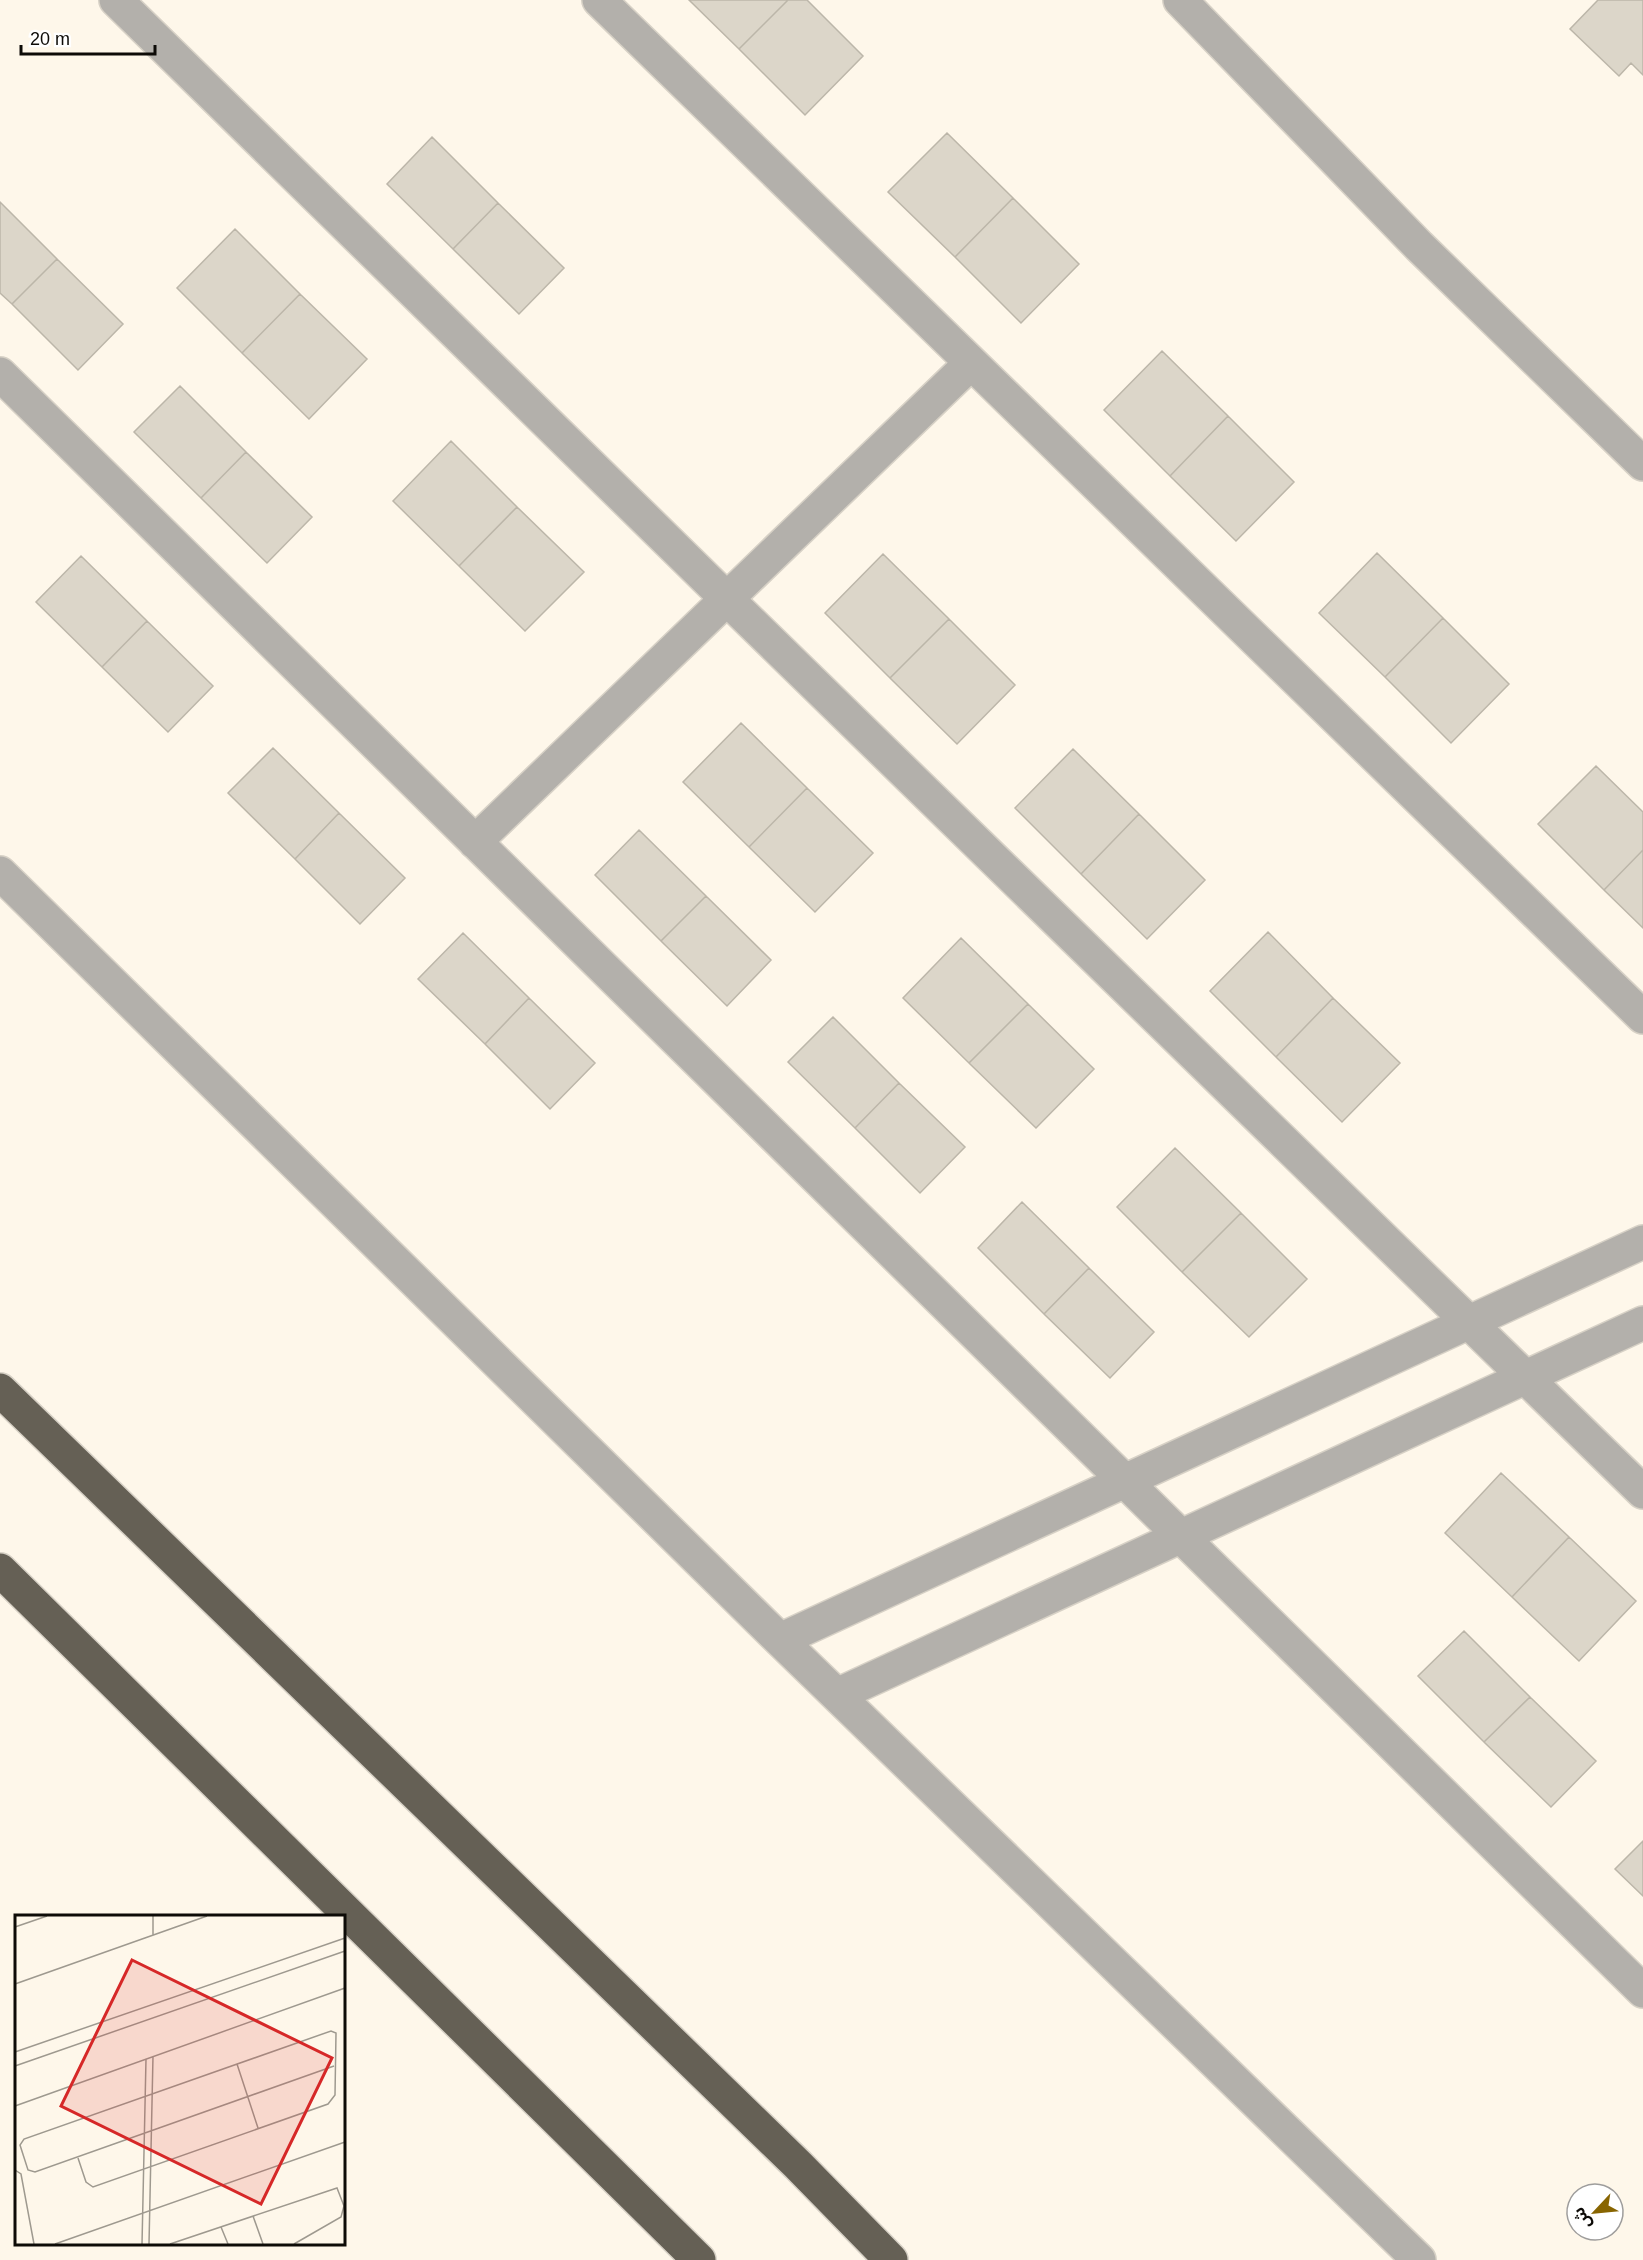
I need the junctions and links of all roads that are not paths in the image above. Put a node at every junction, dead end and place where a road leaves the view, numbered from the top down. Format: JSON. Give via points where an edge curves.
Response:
{"nodes":[{"id":1,"x":116,"y":0,"type":"edge"},
{"id":2,"x":599,"y":0,"type":"edge"},
{"id":3,"x":1180,"y":0,"type":"edge"},
{"id":4,"x":970,"y":364,"type":"junction"},
{"id":5,"x":0,"y":374,"type":"edge"},
{"id":6,"x":1643,"y":464,"type":"edge"},
{"id":7,"x":726,"y":599,"type":"junction"},
{"id":8,"x":475,"y":842,"type":"junction"},
{"id":9,"x":0,"y":873,"type":"edge"},
{"id":10,"x":1643,"y":1017,"type":"edge"},
{"id":11,"x":1643,"y":1242,"type":"edge"},
{"id":12,"x":1469,"y":1323,"type":"junction"},
{"id":13,"x":1643,"y":1323,"type":"edge"},
{"id":14,"x":1525,"y":1377,"type":"junction"},
{"id":15,"x":0,"y":1390,"type":"edge"},
{"id":16,"x":1125,"y":1481,"type":"junction"},
{"id":17,"x":1643,"y":1492,"type":"edge"},
{"id":18,"x":1181,"y":1536,"type":"junction"},
{"id":19,"x":0,"y":1570,"type":"edge"},
{"id":20,"x":780,"y":1640,"type":"junction"},
{"id":21,"x":837,"y":1695,"type":"junction"},
{"id":22,"x":1643,"y":1991,"type":"edge"},
{"id":23,"x":699,"y":2260,"type":"edge"},
{"id":24,"x":891,"y":2260,"type":"edge"},
{"id":25,"x":1419,"y":2260,"type":"edge"}],
"edges":[{"from":1,"to":7,"type":"street"},
{"from":2,"to":4,"type":"street"},
{"from":3,"to":6,"type":"street","via":[[1419,246]]},
{"from":4,"to":7,"type":"street"},
{"from":4,"to":10,"type":"street"},
{"from":5,"to":8,"type":"street"},
{"from":7,"to":8,"type":"street"},
{"from":7,"to":12,"type":"street"},
{"from":8,"to":16,"type":"street"},
{"from":9,"to":20,"type":"street"},
{"from":11,"to":12,"type":"street"},
{"from":12,"to":14,"type":"street"},
{"from":12,"to":16,"type":"street"},
{"from":13,"to":14,"type":"street"},
{"from":14,"to":17,"type":"street"},
{"from":14,"to":18,"type":"street"},
{"from":15,"to":24,"type":"highway"},
{"from":16,"to":18,"type":"street"},
{"from":16,"to":20,"type":"street"},
{"from":18,"to":21,"type":"street"},
{"from":18,"to":22,"type":"street"},
{"from":19,"to":23,"type":"highway"},
{"from":20,"to":21,"type":"street"},
{"from":21,"to":25,"type":"street"}]}
